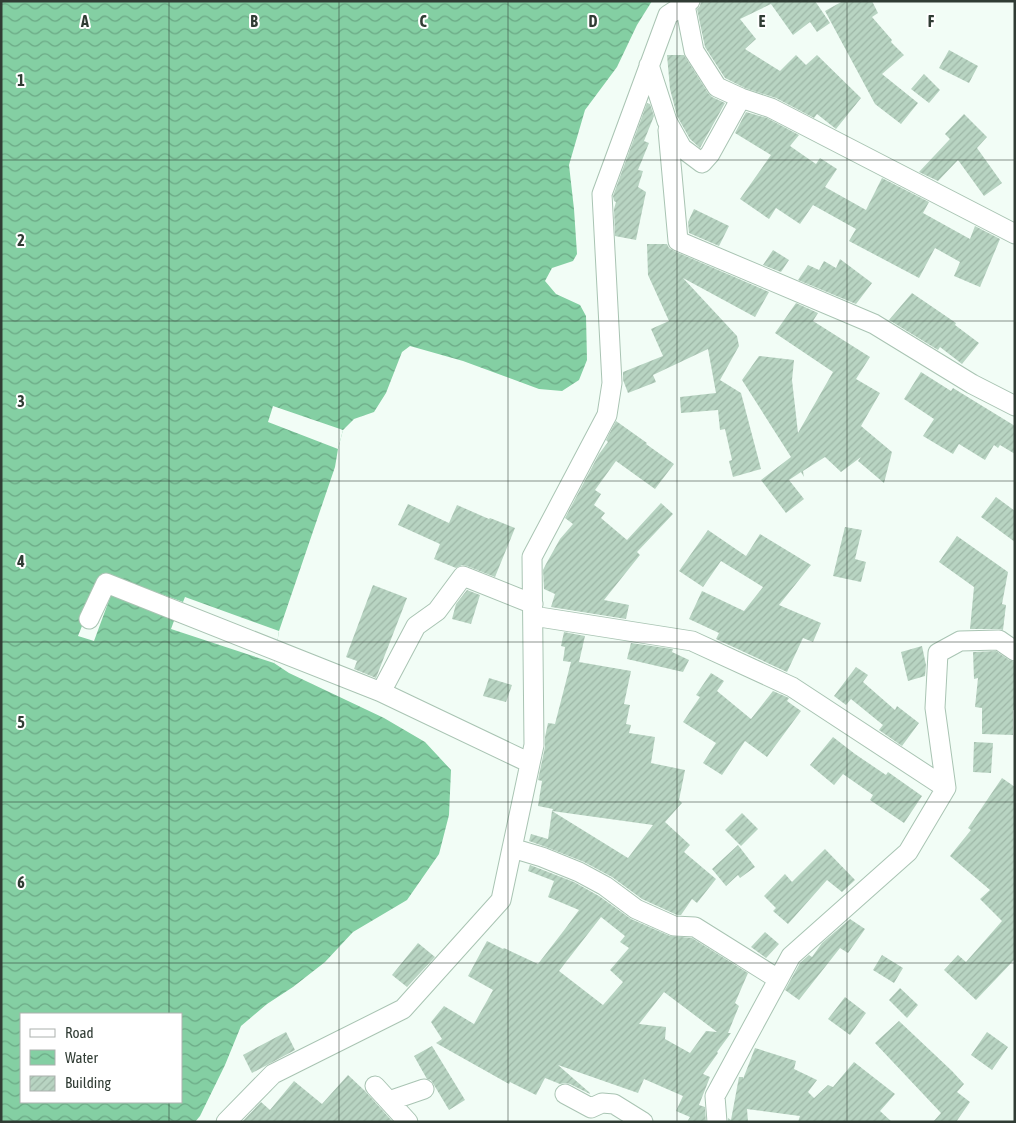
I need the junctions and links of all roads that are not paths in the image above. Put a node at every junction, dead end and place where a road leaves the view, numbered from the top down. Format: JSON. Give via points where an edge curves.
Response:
{"nodes":[{"id":1,"x":688,"y":3,"type":"edge"},
{"id":2,"x":650,"y":65,"type":"junction"},
{"id":3,"x":741,"y":98,"type":"junction"},
{"id":4,"x":667,"y":121,"type":"junction"},
{"id":5,"x":1015,"y":234,"type":"edge"},
{"id":6,"x":1015,"y":406,"type":"edge"},
{"id":7,"x":533,"y":610,"type":"junction"},
{"id":8,"x":89,"y":619,"type":"dead end"},
{"id":9,"x":1015,"y":651,"type":"edge"},
{"id":10,"x":382,"y":692,"type":"junction"},
{"id":11,"x":530,"y":763,"type":"junction"},
{"id":12,"x":946,"y":788,"type":"junction"},
{"id":13,"x":512,"y":848,"type":"junction"},
{"id":14,"x":778,"y":979,"type":"junction"},
{"id":15,"x":375,"y":1086,"type":"dead end"},
{"id":16,"x":424,"y":1089,"type":"dead end"},
{"id":17,"x":565,"y":1094,"type":"dead end"},
{"id":18,"x":389,"y":1101,"type":"junction"},
{"id":19,"x":226,"y":1122,"type":"edge"},
{"id":20,"x":408,"y":1122,"type":"edge"},
{"id":21,"x":643,"y":1122,"type":"edge"},
{"id":22,"x":717,"y":1122,"type":"edge"}],
"edges":[{"from":1,"to":2,"type":"street","via":[[668,15]]},
{"from":1,"to":3,"type":"street","via":[[694,51],[717,87]]},
{"from":2,"to":4,"type":"street"},
{"from":2,"to":7,"type":"street","via":[[602,194],[612,383],[607,415],[532,557]]},
{"from":3,"to":4,"type":"street","via":[[702,163],[682,148]]},
{"from":3,"to":5,"type":"street","via":[[771,108]]},
{"from":4,"to":6,"type":"street","via":[[678,241],[874,324],[972,384]]},
{"from":7,"to":10,"type":"street","via":[[463,576],[437,610],[416,626]]},
{"from":7,"to":11,"type":"street","via":[[534,744]]},
{"from":7,"to":12,"type":"street","via":[[692,641],[792,687]]},
{"from":8,"to":10,"type":"street","via":[[106,583]]},
{"from":9,"to":12,"type":"street","via":[[999,640],[960,641],[938,653],[935,708]]},
{"from":10,"to":11,"type":"street"},
{"from":11,"to":13,"type":"street"},
{"from":12,"to":14,"type":"street","via":[[908,852],[791,956]]},
{"from":13,"to":14,"type":"street","via":[[579,872],[636,909],[674,926],[695,927]]},
{"from":13,"to":19,"type":"street","via":[[501,900],[403,1009],[273,1074]]},
{"from":14,"to":22,"type":"street","via":[[715,1096]]},
{"from":15,"to":18,"type":"street"},
{"from":16,"to":18,"type":"street"},
{"from":17,"to":21,"type":"street","via":[[591,1108],[602,1103],[614,1104]]},
{"from":18,"to":20,"type":"street"}]}
